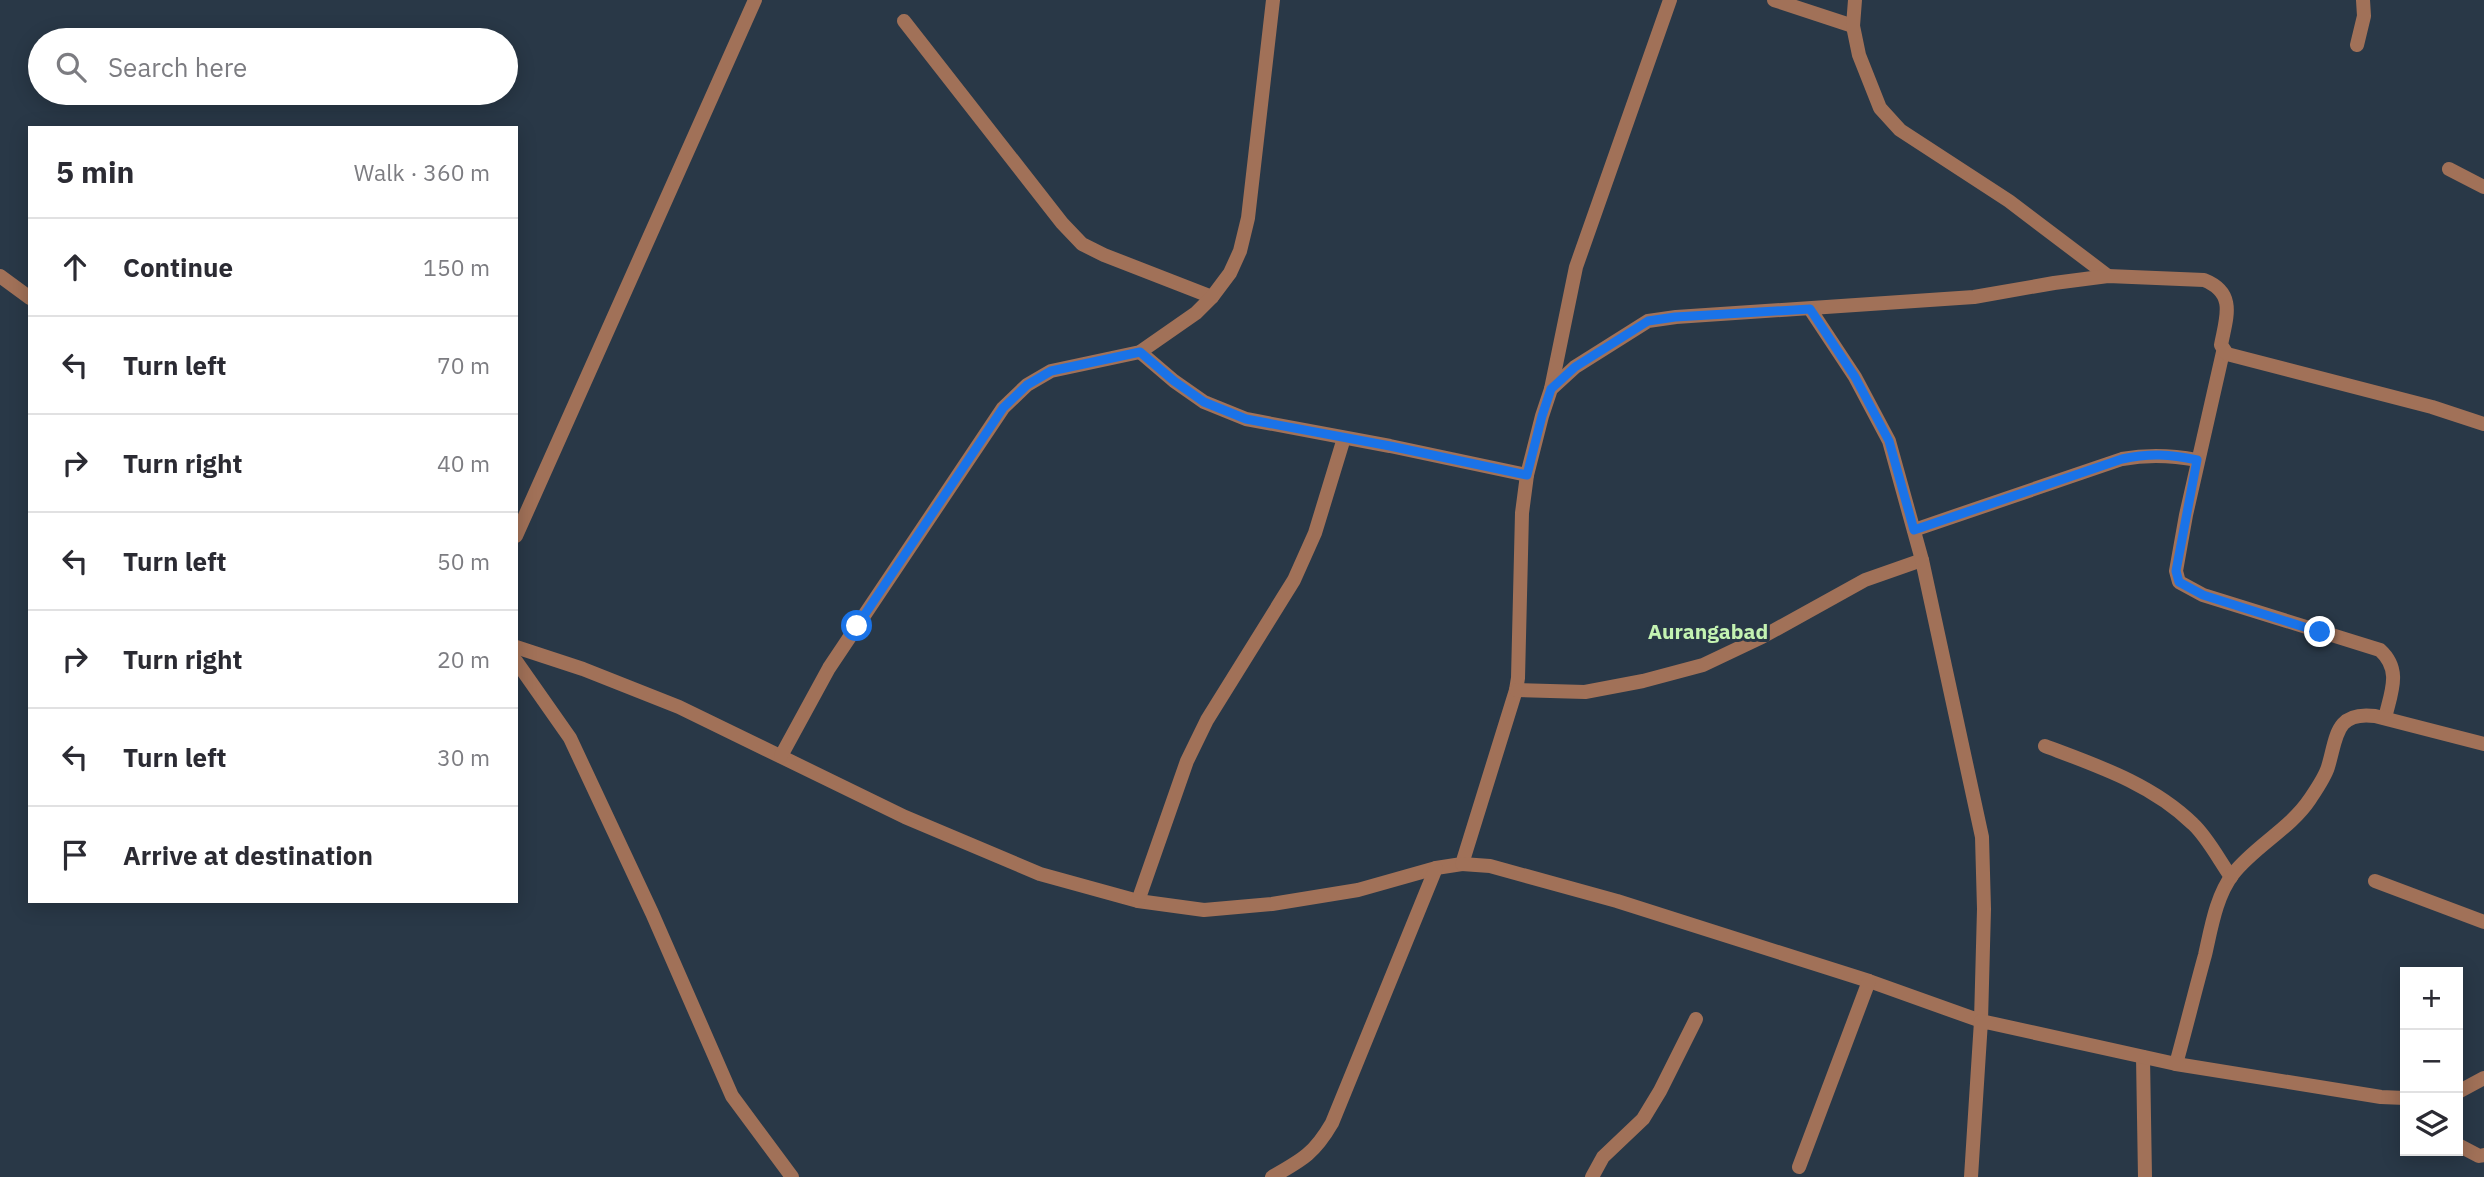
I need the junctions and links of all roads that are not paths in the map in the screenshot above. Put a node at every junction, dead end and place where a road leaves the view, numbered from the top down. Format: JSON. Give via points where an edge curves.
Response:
{"nodes":[{"id":1,"x":755,"y":0,"type":"edge"},
{"id":2,"x":1273,"y":0,"type":"edge"},
{"id":3,"x":1670,"y":0,"type":"edge"},
{"id":4,"x":1774,"y":0,"type":"edge"},
{"id":5,"x":1855,"y":0,"type":"edge"},
{"id":6,"x":2363,"y":0,"type":"edge"},
{"id":7,"x":904,"y":21,"type":"dead end"},
{"id":8,"x":1853,"y":26,"type":"junction"},
{"id":9,"x":2357,"y":45,"type":"dead end"},
{"id":10,"x":2449,"y":169,"type":"dead end"},
{"id":11,"x":2484,"y":187,"type":"edge"},
{"id":12,"x":0,"y":276,"type":"edge"},
{"id":13,"x":2108,"y":276,"type":"junction"},
{"id":14,"x":28,"y":297,"type":"edge"},
{"id":15,"x":1213,"y":297,"type":"junction"},
{"id":16,"x":1810,"y":309,"type":"junction"},
{"id":17,"x":1140,"y":352,"type":"junction"},
{"id":18,"x":2223,"y":352,"type":"junction"},
{"id":19,"x":1551,"y":389,"type":"junction"},
{"id":20,"x":2484,"y":424,"type":"edge"},
{"id":21,"x":1345,"y":438,"type":"junction"},
{"id":22,"x":2197,"y":460,"type":"junction"},
{"id":23,"x":1527,"y":475,"type":"junction"},
{"id":24,"x":1914,"y":530,"type":"junction"},
{"id":25,"x":518,"y":532,"type":"edge"},
{"id":26,"x":1922,"y":560,"type":"junction"},
{"id":27,"x":518,"y":648,"type":"edge"},
{"id":28,"x":518,"y":664,"type":"edge"},
{"id":29,"x":1516,"y":691,"type":"junction"},
{"id":30,"x":2385,"y":718,"type":"junction"},
{"id":31,"x":2484,"y":744,"type":"edge"},
{"id":32,"x":2045,"y":746,"type":"dead end"},
{"id":33,"x":781,"y":756,"type":"junction"},
{"id":34,"x":1462,"y":864,"type":"junction"},
{"id":35,"x":1436,"y":868,"type":"junction"},
{"id":36,"x":2231,"y":877,"type":"junction"},
{"id":37,"x":2375,"y":881,"type":"dead end"},
{"id":38,"x":1138,"y":901,"type":"junction"},
{"id":39,"x":2484,"y":922,"type":"edge"},
{"id":40,"x":1869,"y":981,"type":"junction"},
{"id":41,"x":1696,"y":1018,"type":"dead end"},
{"id":42,"x":1981,"y":1021,"type":"junction"},
{"id":43,"x":2143,"y":1056,"type":"junction"},
{"id":44,"x":2176,"y":1064,"type":"junction"},
{"id":45,"x":2484,"y":1078,"type":"edge"},
{"id":46,"x":2463,"y":1089,"type":"edge"},
{"id":47,"x":2400,"y":1098,"type":"edge"},
{"id":48,"x":2463,"y":1148,"type":"edge"},
{"id":49,"x":2484,"y":1155,"type":"edge"},
{"id":50,"x":1799,"y":1167,"type":"dead end"},
{"id":51,"x":792,"y":1177,"type":"edge"},
{"id":52,"x":1272,"y":1177,"type":"edge"},
{"id":53,"x":1592,"y":1177,"type":"edge"},
{"id":54,"x":1971,"y":1177,"type":"edge"},
{"id":55,"x":2145,"y":1177,"type":"edge"}],
"edges":[{"from":1,"to":25,"type":"street"},
{"from":2,"to":15,"type":"street","via":[[1248,218],[1240,251]]},
{"from":3,"to":19,"type":"street","via":[[1576,267]]},
{"from":4,"to":8,"type":"street"},
{"from":5,"to":8,"type":"street"},
{"from":6,"to":9,"type":"street"},
{"from":7,"to":15,"type":"street","via":[[1082,244]]},
{"from":8,"to":13,"type":"street","via":[[1880,108],[1900,130],[2008,201]]},
{"from":10,"to":11,"type":"street"},
{"from":12,"to":14,"type":"street"},
{"from":13,"to":16,"type":"street","via":[[1974,297]]},
{"from":13,"to":18,"type":"street","via":[[2215,284],[2225,294],[2227,309]]},
{"from":15,"to":17,"type":"street"},
{"from":16,"to":19,"type":"street","via":[[1648,321],[1575,367]]},
{"from":16,"to":24,"type":"street","via":[[1855,377],[1889,441]]},
{"from":17,"to":21,"type":"street","via":[[1204,402],[1246,419]]},
{"from":17,"to":33,"type":"street","via":[[1051,371],[1027,385],[1003,408],[829,668]]},
{"from":18,"to":20,"type":"street"},
{"from":18,"to":22,"type":"street"},
{"from":19,"to":23,"type":"street"},
{"from":21,"to":23,"type":"street"},
{"from":21,"to":38,"type":"street","via":[[1315,533],[1294,580],[1207,720],[1187,761]]},
{"from":22,"to":24,"type":"street","via":[[2169,454],[2122,459]]},
{"from":22,"to":30,"type":"street","via":[[2176,571],[2179,582],[2203,595],[2380,650],[2393,669]]},
{"from":23,"to":29,"type":"street"},
{"from":24,"to":26,"type":"street"},
{"from":26,"to":29,"type":"street","via":[[1865,580],[1703,665],[1585,692]]},
{"from":26,"to":42,"type":"street","via":[[1982,837]]},
{"from":27,"to":33,"type":"street","via":[[679,707]]},
{"from":28,"to":51,"type":"street","via":[[570,738],[732,1096]]},
{"from":29,"to":34,"type":"street"},
{"from":30,"to":31,"type":"street"},
{"from":30,"to":36,"type":"street","via":[[2361,714],[2340,726],[2328,769],[2309,802]]},
{"from":32,"to":36,"type":"street","via":[[2154,791],[2195,825]]},
{"from":33,"to":38,"type":"street","via":[[905,817],[1040,874]]},
{"from":34,"to":35,"type":"street"},
{"from":34,"to":40,"type":"street","via":[[1490,866],[1617,901]]},
{"from":35,"to":38,"type":"street","via":[[1358,890],[1272,904],[1204,910]]},
{"from":35,"to":52,"type":"street","via":[[1332,1123],[1303,1160]]},
{"from":36,"to":44,"type":"street","via":[[2216,912]]},
{"from":37,"to":39,"type":"street"},
{"from":40,"to":42,"type":"street"},
{"from":40,"to":50,"type":"street"},
{"from":41,"to":53,"type":"street","via":[[1643,1119],[1603,1157]]},
{"from":42,"to":43,"type":"street"},
{"from":42,"to":54,"type":"street"},
{"from":43,"to":44,"type":"street"},
{"from":43,"to":55,"type":"street"},
{"from":44,"to":47,"type":"street"},
{"from":45,"to":46,"type":"street"},
{"from":48,"to":49,"type":"street"}]}
